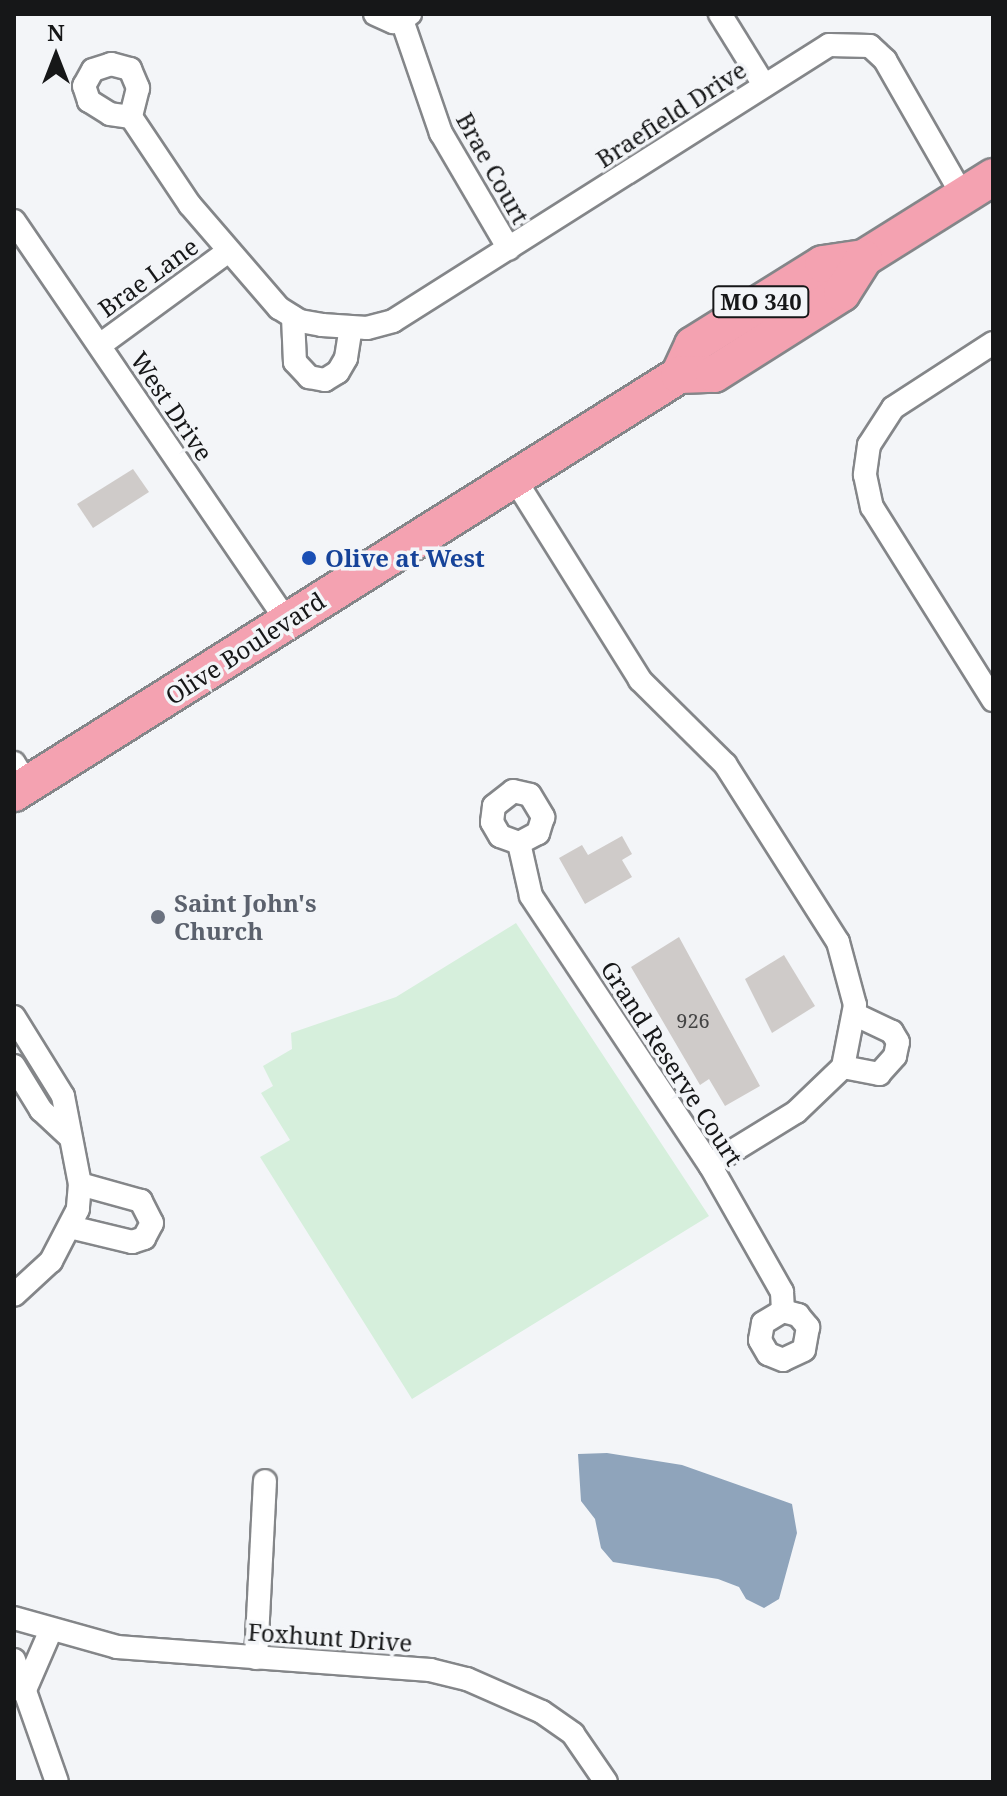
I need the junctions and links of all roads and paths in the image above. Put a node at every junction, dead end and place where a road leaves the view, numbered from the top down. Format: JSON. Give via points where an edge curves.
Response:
{"nodes":[{"id":1,"x":375,"y":14,"type":"edge"},
{"id":2,"x":720,"y":14,"type":"edge"},
{"id":3,"x":406,"y":17,"type":"edge"},
{"id":4,"x":764,"y":85,"type":"junction"},
{"id":5,"x":131,"y":117,"type":"dead end"},
{"id":6,"x":993,"y":177,"type":"edge"},
{"id":7,"x":963,"y":196,"type":"junction"},
{"id":8,"x":14,"y":221,"type":"edge"},
{"id":9,"x":509,"y":249,"type":"junction"},
{"id":10,"x":227,"y":252,"type":"junction"},
{"id":11,"x":293,"y":317,"type":"junction"},
{"id":12,"x":351,"y":328,"type":"junction"},
{"id":13,"x":993,"y":343,"type":"edge"},
{"id":14,"x":100,"y":345,"type":"junction"},
{"id":15,"x":514,"y":478,"type":"junction"},
{"id":16,"x":287,"y":621,"type":"junction"},
{"id":17,"x":993,"y":700,"type":"edge"},
{"id":18,"x":18,"y":780,"type":"edge"},
{"id":19,"x":519,"y":843,"type":"dead end"},
{"id":20,"x":854,"y":1014,"type":"junction"},
{"id":21,"x":14,"y":1017,"type":"edge"},
{"id":22,"x":14,"y":1066,"type":"edge"},
{"id":23,"x":843,"y":1067,"type":"junction"},
{"id":24,"x":70,"y":1137,"type":"junction"},
{"id":25,"x":710,"y":1165,"type":"junction"},
{"id":26,"x":80,"y":1184,"type":"junction"},
{"id":27,"x":70,"y":1227,"type":"junction"},
{"id":28,"x":14,"y":1295,"type":"edge"},
{"id":29,"x":783,"y":1311,"type":"dead end"},
{"id":30,"x":265,"y":1481,"type":"dead end"},
{"id":31,"x":14,"y":1618,"type":"edge"},
{"id":32,"x":51,"y":1630,"type":"junction"},
{"id":33,"x":256,"y":1658,"type":"junction"},
{"id":34,"x":14,"y":1660,"type":"edge"},
{"id":35,"x":24,"y":1692,"type":"junction"},
{"id":36,"x":57,"y":1782,"type":"edge"},
{"id":37,"x":606,"y":1782,"type":"edge"}],
"edges":[{"from":1,"to":3,"type":"street","name":"Brae Court"},
{"from":2,"to":4,"type":"street"},
{"from":3,"to":9,"type":"street","name":"Brae Court","via":[[441,133]]},
{"from":4,"to":7,"type":"street","name":"Braefield Drive","via":[[829,45],[870,46],[885,60]]},
{"from":4,"to":9,"type":"street","name":"Braefield Drive"},
{"from":5,"to":10,"type":"street"},
{"from":6,"to":7,"type":"main road","name":"Olive Boulevard","number":"MO 340"},
{"from":7,"to":15,"type":"main road","name":"Olive Boulevard","number":"MO 340","via":[[864,258],[823,264],[693,345],[679,375]]},
{"from":8,"to":14,"type":"street","name":"West Drive"},
{"from":9,"to":12,"type":"street","name":"Braefield Drive","via":[[393,321]]},
{"from":10,"to":11,"type":"street"},
{"from":10,"to":14,"type":"street","name":"Brae Lane"},
{"from":11,"to":12,"type":"street","name":"Braefield Drive"},
{"from":11,"to":12,"type":"street","via":[[295,362],[309,377],[325,380],[338,372]]},
{"from":13,"to":17,"type":"street","via":[[893,408],[869,445],[865,475],[872,507]]},
{"from":14,"to":16,"type":"street","name":"West Drive"},
{"from":15,"to":16,"type":"main road","name":"Olive Boulevard","number":"MO 340"},
{"from":15,"to":20,"type":"street","via":[[640,680],[725,764],[838,942]]},
{"from":16,"to":18,"type":"main road","name":"Olive Boulevard","number":"MO 340"},
{"from":19,"to":25,"type":"street","name":"Grand Reserve Court","via":[[531,896]]},
{"from":20,"to":23,"type":"street"},
{"from":20,"to":23,"type":"street","via":[[892,1032],[898,1042],[895,1056],[879,1074]]},
{"from":21,"to":24,"type":"street","via":[[63,1096]]},
{"from":22,"to":24,"type":"street","via":[[41,1110]]},
{"from":23,"to":25,"type":"street","via":[[796,1112]]},
{"from":24,"to":26,"type":"street"},
{"from":25,"to":29,"type":"street","name":"Grand Reserve Court","via":[[782,1292]]},
{"from":26,"to":27,"type":"street"},
{"from":26,"to":27,"type":"street","via":[[141,1201],[152,1223],[144,1238],[132,1242]]},
{"from":27,"to":28,"type":"street","via":[[51,1261]]},
{"from":30,"to":33,"type":"street"},
{"from":31,"to":32,"type":"street","name":"Foxhunt Drive"},
{"from":32,"to":33,"type":"street","name":"Foxhunt Drive","via":[[117,1647]]},
{"from":32,"to":35,"type":"street"},
{"from":33,"to":37,"type":"street","name":"Foxhunt Drive","via":[[430,1670],[467,1679],[542,1712],[573,1734]]},
{"from":34,"to":35,"type":"street"},
{"from":35,"to":36,"type":"street"}]}
